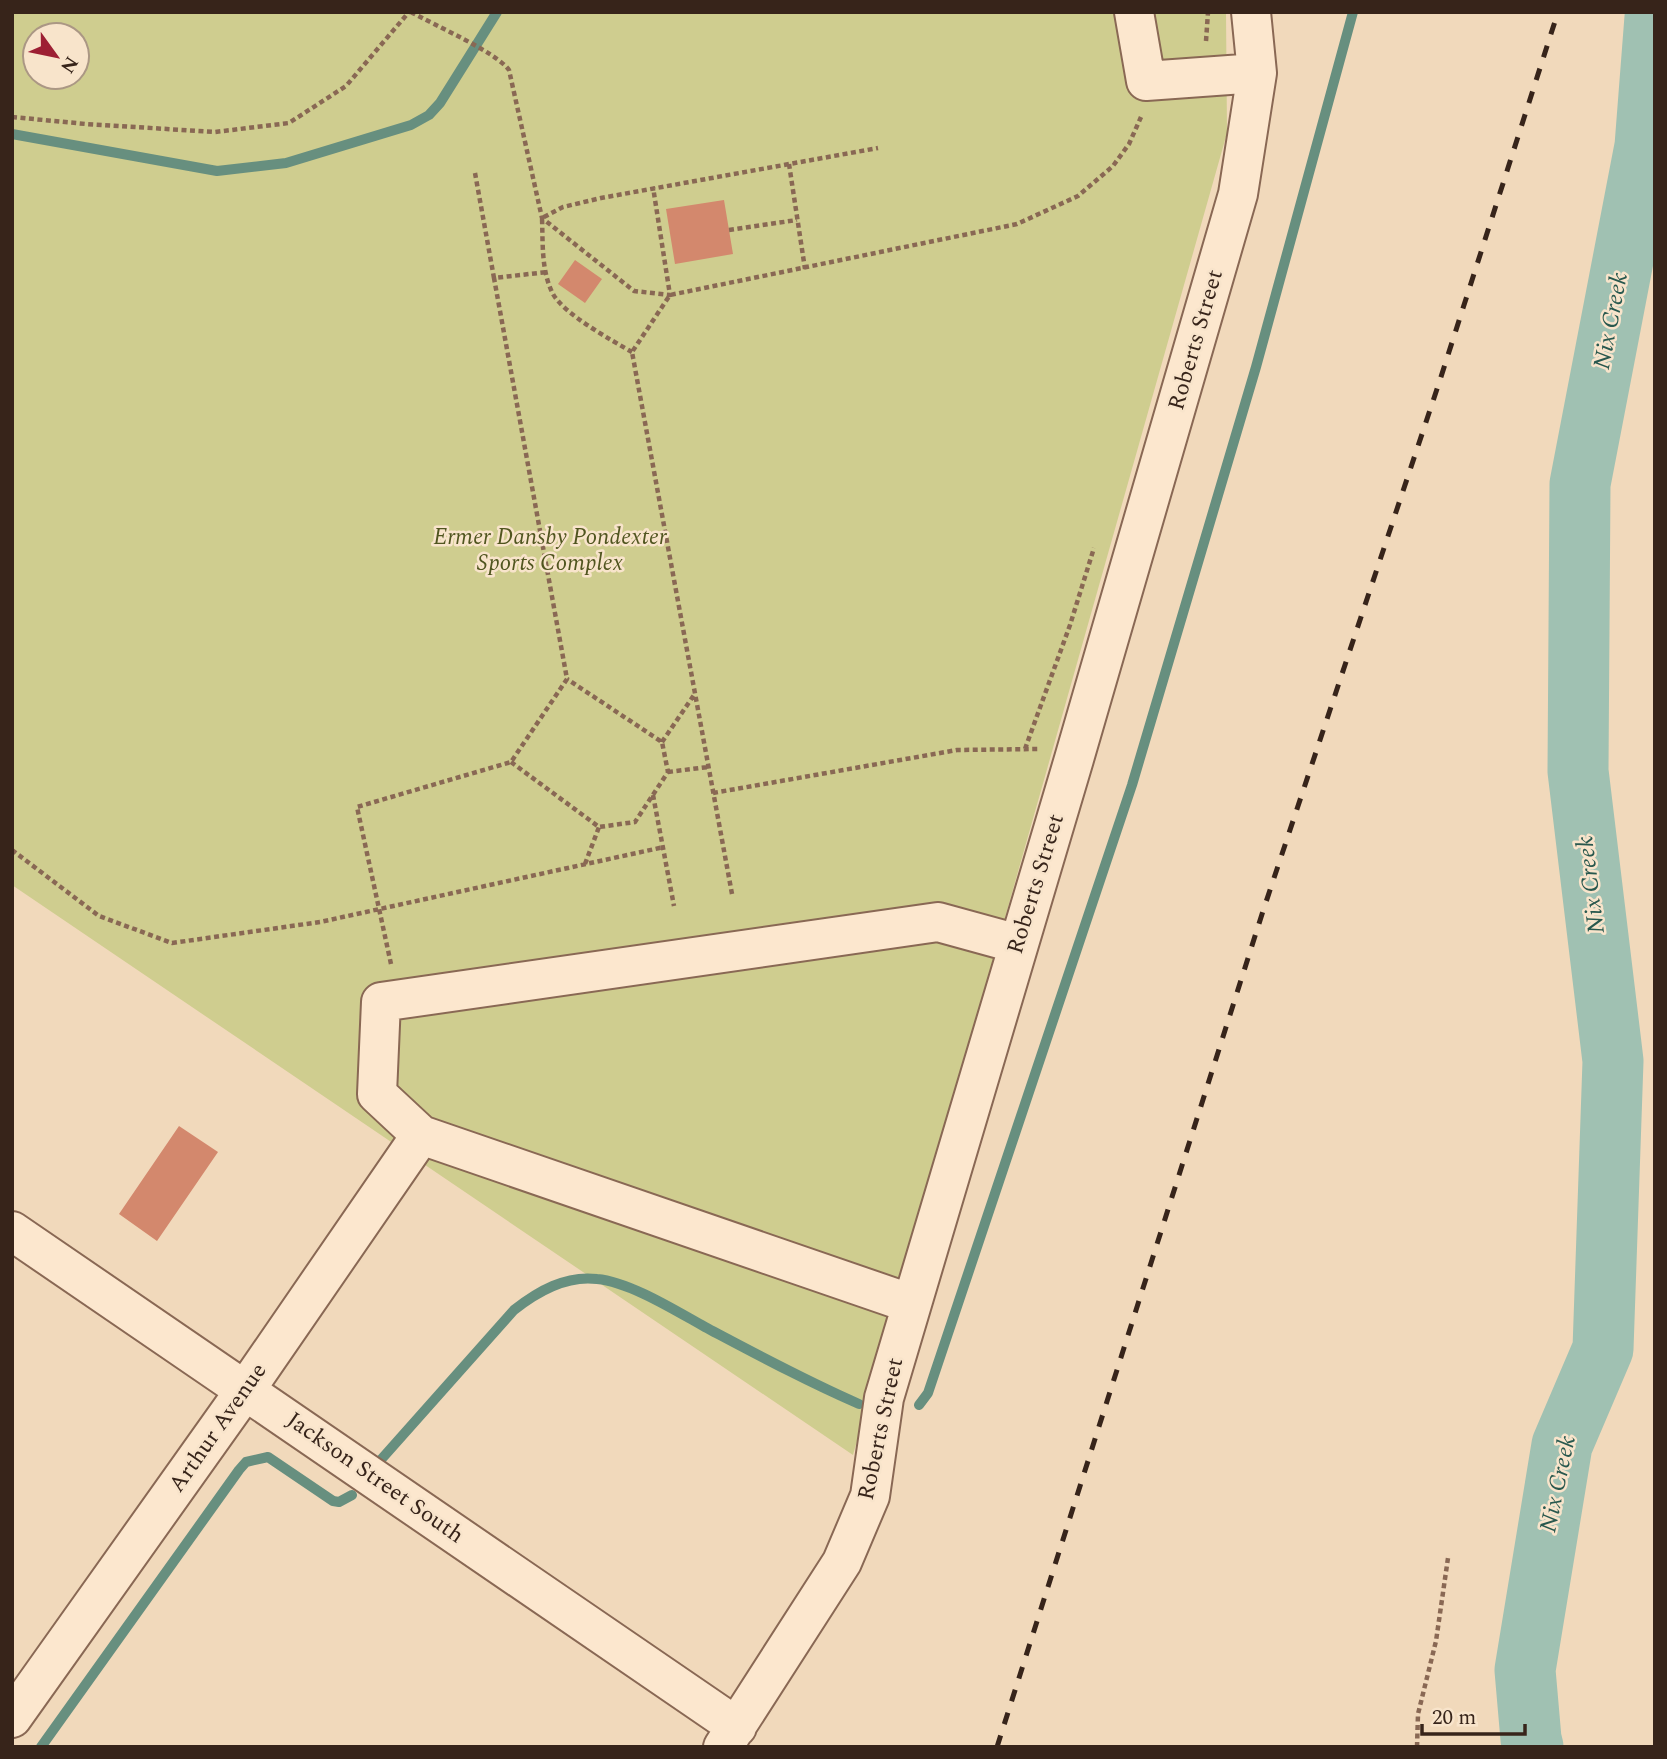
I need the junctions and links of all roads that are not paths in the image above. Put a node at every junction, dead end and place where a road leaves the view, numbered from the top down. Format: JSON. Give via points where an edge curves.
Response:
{"nodes":[{"id":1,"x":1134,"y":12,"type":"edge"},
{"id":2,"x":1251,"y":12,"type":"edge"},
{"id":3,"x":1257,"y":73,"type":"junction"},
{"id":4,"x":1018,"y":944,"type":"junction"},
{"id":5,"x":421,"y":1135,"type":"junction"},
{"id":6,"x":12,"y":1231,"type":"edge"},
{"id":7,"x":912,"y":1304,"type":"junction"},
{"id":8,"x":246,"y":1389,"type":"junction"},
{"id":9,"x":12,"y":1718,"type":"edge"},
{"id":10,"x":730,"y":1737,"type":"edge"}],
"edges":[{"from":1,"to":3,"type":"street","via":[[1146,81]]},
{"from":2,"to":3,"type":"street","name":"Roberts Street"},
{"from":3,"to":4,"type":"street","name":"Roberts Street","via":[[1238,194]]},
{"from":4,"to":5,"type":"street","via":[[937,922],[381,1002],[377,1094]]},
{"from":4,"to":7,"type":"street","name":"Roberts Street"},
{"from":5,"to":7,"type":"street"},
{"from":5,"to":8,"type":"street","name":"Arthur Avenue"},
{"from":6,"to":8,"type":"street","name":"Jackson Street South"},
{"from":7,"to":10,"type":"street","name":"Roberts Street","via":[[884,1398],[870,1496],[842,1562]]},
{"from":8,"to":9,"type":"street","name":"Arthur Avenue"},
{"from":8,"to":10,"type":"street","name":"Jackson Street South"}]}
